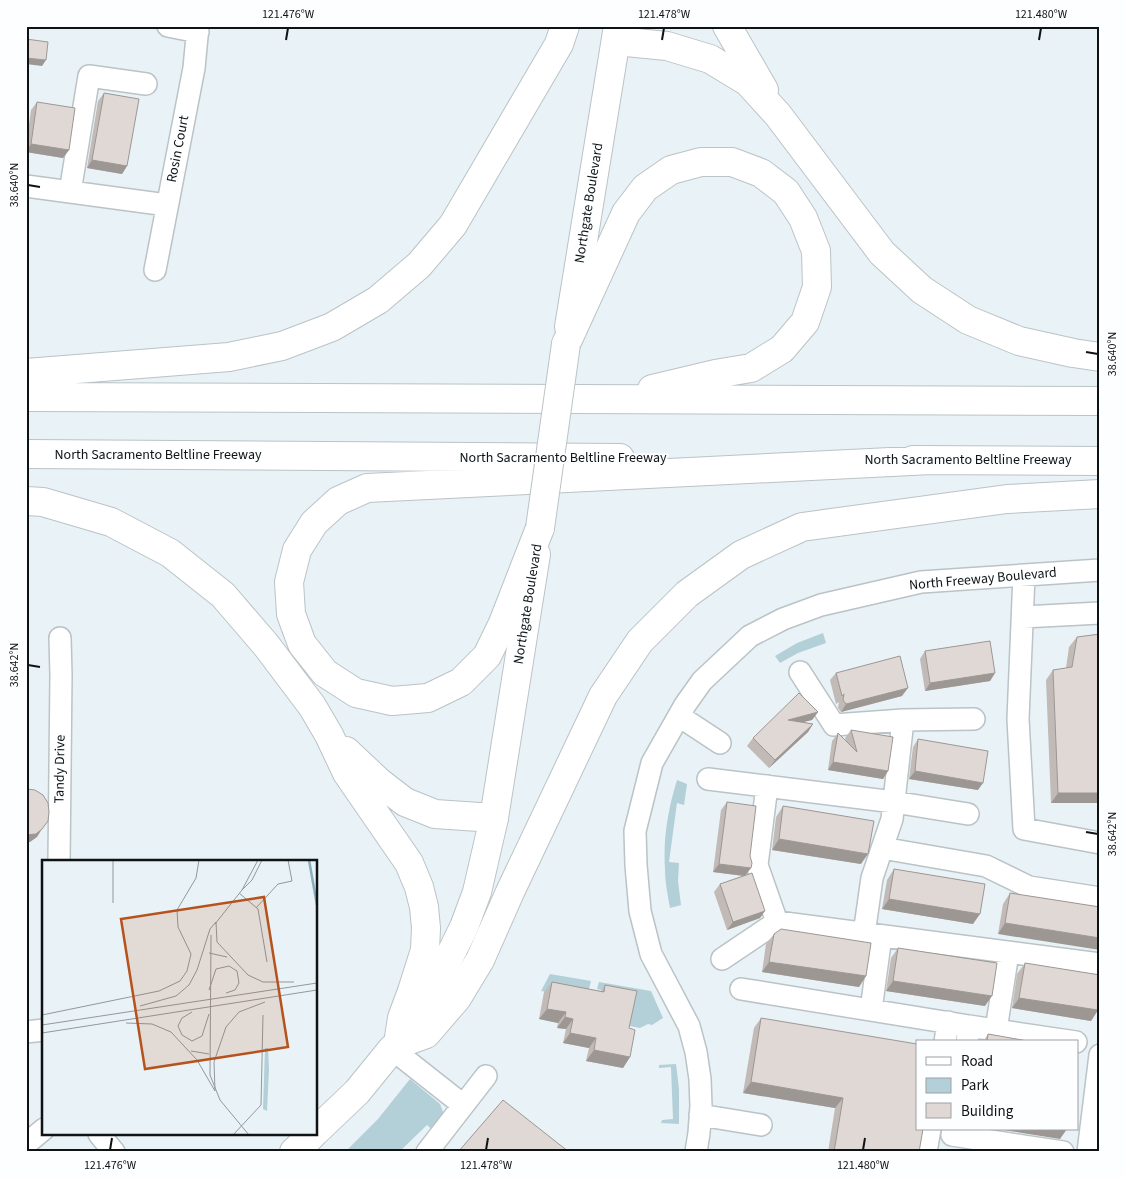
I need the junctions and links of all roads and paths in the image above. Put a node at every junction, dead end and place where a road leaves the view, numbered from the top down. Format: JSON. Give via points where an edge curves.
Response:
{"nodes":[{"id":1,"x":168,"y":26,"type":"edge"},
{"id":2,"x":565,"y":26,"type":"edge"},
{"id":3,"x":727,"y":26,"type":"edge"},
{"id":4,"x":198,"y":29,"type":"edge"},
{"id":5,"x":617,"y":33,"type":"edge"},
{"id":6,"x":146,"y":84,"type":"dead end"},
{"id":7,"x":778,"y":116,"type":"junction"},
{"id":8,"x":26,"y":186,"type":"edge"},
{"id":9,"x":70,"y":192,"type":"junction"},
{"id":10,"x":167,"y":205,"type":"junction"},
{"id":11,"x":155,"y":270,"type":"dead end"},
{"id":12,"x":566,"y":344,"type":"junction"},
{"id":13,"x":1100,"y":357,"type":"edge"},
{"id":14,"x":26,"y":373,"type":"edge"},
{"id":15,"x":26,"y":397,"type":"edge"},
{"id":16,"x":605,"y":400,"type":"junction"},
{"id":17,"x":1100,"y":401,"type":"edge"},
{"id":18,"x":26,"y":454,"type":"edge"},
{"id":19,"x":931,"y":460,"type":"junction"},
{"id":20,"x":1100,"y":461,"type":"edge"},
{"id":21,"x":1100,"y":494,"type":"edge"},
{"id":22,"x":26,"y":501,"type":"edge"},
{"id":23,"x":540,"y":528,"type":"junction"},
{"id":24,"x":1100,"y":570,"type":"edge"},
{"id":25,"x":1024,"y":575,"type":"junction"},
{"id":26,"x":1100,"y":613,"type":"edge"},
{"id":27,"x":1023,"y":617,"type":"junction"},
{"id":28,"x":60,"y":638,"type":"dead end"},
{"id":29,"x":800,"y":672,"type":"dead end"},
{"id":30,"x":679,"y":716,"type":"junction"},
{"id":31,"x":974,"y":719,"type":"dead end"},
{"id":32,"x":903,"y":720,"type":"junction"},
{"id":33,"x":329,"y":735,"type":"junction"},
{"id":34,"x":720,"y":743,"type":"dead end"},
{"id":35,"x":708,"y":779,"type":"dead end"},
{"id":36,"x":767,"y":786,"type":"junction"},
{"id":37,"x":894,"y":802,"type":"junction"},
{"id":38,"x":968,"y":814,"type":"dead end"},
{"id":39,"x":494,"y":818,"type":"junction"},
{"id":40,"x":1100,"y":843,"type":"edge"},
{"id":41,"x":882,"y":848,"type":"junction"},
{"id":42,"x":59,"y":860,"type":"edge"},
{"id":43,"x":1100,"y":898,"type":"edge"},
{"id":44,"x":777,"y":922,"type":"junction"},
{"id":45,"x":872,"y":935,"type":"junction"},
{"id":46,"x":1008,"y":952,"type":"junction"},
{"id":47,"x":722,"y":959,"type":"dead end"},
{"id":48,"x":1100,"y":964,"type":"edge"},
{"id":49,"x":741,"y":989,"type":"dead end"},
{"id":50,"x":871,"y":1010,"type":"junction"},
{"id":51,"x":42,"y":1030,"type":"edge"},
{"id":52,"x":996,"y":1030,"type":"junction"},
{"id":53,"x":26,"y":1032,"type":"edge"},
{"id":54,"x":946,"y":1032,"type":"edge"},
{"id":55,"x":968,"y":1034,"type":"edge"},
{"id":56,"x":1064,"y":1040,"type":"edge"},
{"id":57,"x":1078,"y":1042,"type":"edge"},
{"id":58,"x":1100,"y":1045,"type":"edge"},
{"id":59,"x":395,"y":1046,"type":"junction"},
{"id":60,"x":1100,"y":1055,"type":"edge"},
{"id":61,"x":486,"y":1076,"type":"dead end"},
{"id":62,"x":463,"y":1105,"type":"junction"},
{"id":63,"x":700,"y":1115,"type":"junction"},
{"id":64,"x":761,"y":1125,"type":"dead end"},
{"id":65,"x":930,"y":1130,"type":"edge"},
{"id":66,"x":953,"y":1130,"type":"edge"},
{"id":67,"x":42,"y":1131,"type":"edge"},
{"id":68,"x":318,"y":1131,"type":"edge"},
{"id":69,"x":101,"y":1136,"type":"edge"},
{"id":70,"x":26,"y":1144,"type":"edge"},
{"id":71,"x":114,"y":1152,"type":"edge"},
{"id":72,"x":427,"y":1152,"type":"edge"},
{"id":73,"x":696,"y":1152,"type":"edge"},
{"id":74,"x":926,"y":1152,"type":"edge"},
{"id":75,"x":1063,"y":1152,"type":"edge"},
{"id":76,"x":1088,"y":1152,"type":"edge"}],
"edges":[{"from":1,"to":4,"type":"street"},
{"from":2,"to":14,"type":"main road","via":[[558,44],[453,225],[419,265],[378,300],[332,327],[282,346],[229,357]]},
{"from":3,"to":7,"type":"main road"},
{"from":4,"to":10,"type":"street","name":"Rosin Court","via":[[194,68]]},
{"from":5,"to":7,"type":"main road","via":[[710,59],[748,82]]},
{"from":5,"to":12,"type":"main road","name":"Northgate Boulevard"},
{"from":6,"to":9,"type":"street","via":[[89,76]]},
{"from":7,"to":13,"type":"main road","via":[[882,253],[922,290],[968,320],[1019,341]]},
{"from":8,"to":9,"type":"street"},
{"from":9,"to":10,"type":"street"},
{"from":10,"to":11,"type":"street","name":"Rosin Court"},
{"from":12,"to":16,"type":"main road","via":[[626,213],[645,188],[671,170],[700,162],[732,162],[761,173],[786,192],[804,218],[816,251],[817,288],[805,322],[782,349],[751,368]]},
{"from":12,"to":23,"type":"main road","name":"Northgate Boulevard","bridge":true},
{"from":15,"to":16,"type":"main road"},
{"from":16,"to":17,"type":"main road"},
{"from":18,"to":19,"type":"main road","name":"North Sacramento Beltline Freeway"},
{"from":19,"to":20,"type":"main road","name":"North Sacramento Beltline Freeway"},
{"from":19,"to":23,"type":"main road","via":[[367,488],[332,506],[314,522],[297,550],[289,582],[291,614],[302,644],[325,673],[356,693],[392,702],[428,698],[461,682],[487,656]]},
{"from":21,"to":59,"type":"main road","via":[[1007,499],[802,527],[741,555],[687,594],[640,641],[602,696],[480,960],[457,998],[426,1034]]},
{"from":22,"to":33,"type":"main road","via":[[43,502],[111,522],[170,553],[223,595],[266,645],[312,706]]},
{"from":23,"to":39,"type":"main road","name":"Northgate Boulevard"},
{"from":24,"to":25,"type":"street","name":"North Freeway Boulevard"},
{"from":25,"to":27,"type":"street"},
{"from":25,"to":30,"type":"street","name":"North Freeway Boulevard","via":[[922,582],[821,604],[783,619],[750,636],[702,680]]},
{"from":26,"to":27,"type":"street"},
{"from":27,"to":40,"type":"street","via":[[1018,719],[1024,829]]},
{"from":28,"to":42,"type":"street","name":"Tandy Drive"},
{"from":29,"to":32,"type":"street","via":[[834,724]]},
{"from":30,"to":34,"type":"street"},
{"from":30,"to":63,"type":"street","name":"North Freeway Boulevard","via":[[652,763],[635,831],[636,865],[640,910],[651,954],[689,1026],[696,1052]]},
{"from":31,"to":32,"type":"street"},
{"from":32,"to":37,"type":"street"},
{"from":33,"to":39,"type":"main road","via":[[405,802],[435,814]]},
{"from":33,"to":59,"type":"main road","via":[[347,773],[409,863],[424,907],[425,950]]},
{"from":35,"to":36,"type":"street"},
{"from":36,"to":37,"type":"street"},
{"from":36,"to":44,"type":"street","via":[[758,865]]},
{"from":37,"to":38,"type":"street"},
{"from":37,"to":41,"type":"street"},
{"from":39,"to":59,"type":"main road","name":"Northgate Boulevard","via":[[477,892],[464,927],[433,990]]},
{"from":41,"to":43,"type":"street","via":[[986,866],[1029,887]]},
{"from":41,"to":45,"type":"street","via":[[872,878]]},
{"from":44,"to":45,"type":"street"},
{"from":44,"to":47,"type":"street"},
{"from":45,"to":46,"type":"street"},
{"from":45,"to":50,"type":"street"},
{"from":46,"to":48,"type":"street"},
{"from":46,"to":52,"type":"street"},
{"from":49,"to":50,"type":"street"},
{"from":50,"to":54,"type":"street"},
{"from":51,"to":53,"type":"street"},
{"from":52,"to":55,"type":"street"},
{"from":52,"to":56,"type":"street"},
{"from":54,"to":55,"type":"street"},
{"from":57,"to":58,"type":"street"},
{"from":59,"to":62,"type":"street"},
{"from":59,"to":68,"type":"main road","name":"Northgate Boulevard","via":[[357,1092]]},
{"from":60,"to":76,"type":"street"},
{"from":61,"to":62,"type":"street"},
{"from":62,"to":72,"type":"street"},
{"from":63,"to":64,"type":"street"},
{"from":63,"to":73,"type":"street","name":"North Freeway Boulevard"},
{"from":65,"to":74,"type":"street"},
{"from":66,"to":75,"type":"street","via":[[952,1135]]},
{"from":67,"to":70,"type":"street"},
{"from":69,"to":71,"type":"street"}]}
